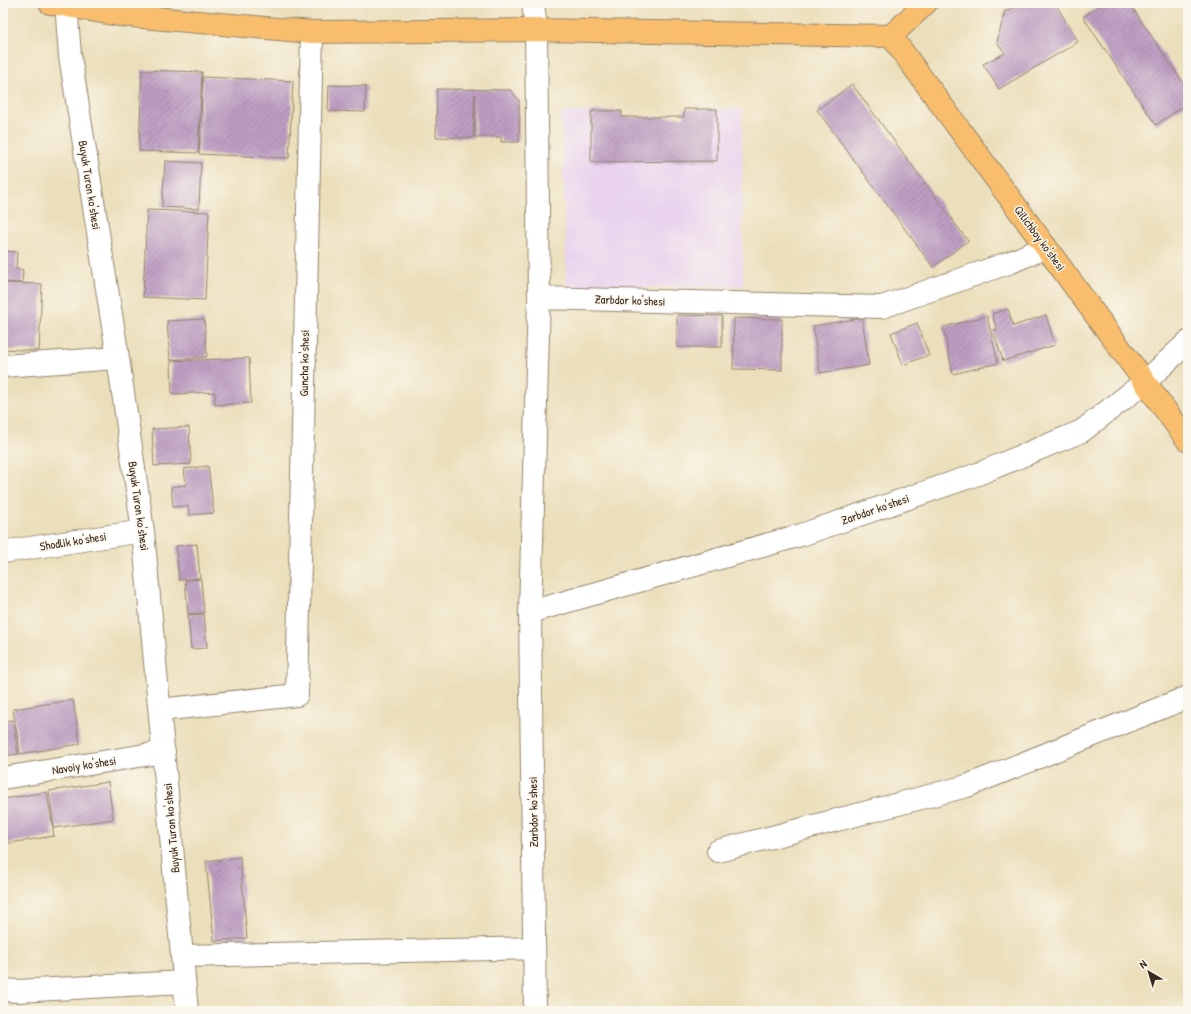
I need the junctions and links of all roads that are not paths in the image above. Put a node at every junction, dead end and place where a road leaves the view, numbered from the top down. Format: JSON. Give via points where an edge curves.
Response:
{"nodes":[{"id":1,"x":533,"y":3,"type":"edge"},
{"id":2,"x":926,"y":3,"type":"edge"},
{"id":3,"x":61,"y":4,"type":"edge"},
{"id":4,"x":536,"y":30,"type":"junction"},
{"id":5,"x":312,"y":32,"type":"junction"},
{"id":6,"x":891,"y":36,"type":"junction"},
{"id":7,"x":1046,"y":247,"type":"junction"},
{"id":8,"x":539,"y":298,"type":"junction"},
{"id":9,"x":1188,"y":342,"type":"edge"},
{"id":10,"x":118,"y":358,"type":"junction"},
{"id":11,"x":3,"y":366,"type":"edge"},
{"id":12,"x":1145,"y":382,"type":"junction"},
{"id":13,"x":1188,"y":441,"type":"edge"},
{"id":14,"x":143,"y":531,"type":"junction"},
{"id":15,"x":3,"y":552,"type":"edge"},
{"id":16,"x":530,"y":612,"type":"junction"},
{"id":17,"x":1188,"y":697,"type":"edge"},
{"id":18,"x":160,"y":710,"type":"junction"},
{"id":19,"x":164,"y":752,"type":"junction"},
{"id":20,"x":3,"y":778,"type":"edge"},
{"id":21,"x":718,"y":851,"type":"dead end"},
{"id":22,"x":534,"y":948,"type":"junction"},
{"id":23,"x":182,"y":956,"type":"junction"},
{"id":24,"x":183,"y":982,"type":"junction"},
{"id":25,"x":3,"y":990,"type":"edge"},
{"id":26,"x":187,"y":1011,"type":"edge"},
{"id":27,"x":535,"y":1011,"type":"edge"}],
"edges":[{"from":1,"to":4,"type":"street","name":"Zarbdor ko'shesi"},
{"from":2,"to":6,"type":"main road"},
{"from":3,"to":5,"type":"main road","via":[[119,15]]},
{"from":3,"to":10,"type":"street","name":"Buyuk Turon ko'shesi"},
{"from":4,"to":5,"type":"main road"},
{"from":4,"to":6,"type":"main road"},
{"from":4,"to":8,"type":"street","name":"Zarbdor ko'shesi"},
{"from":5,"to":18,"type":"street","name":"Guncha ko'shesi","via":[[297,695]]},
{"from":6,"to":7,"type":"main road","name":"Qilichboy ko'shesi"},
{"from":7,"to":8,"type":"street","name":"Zarbdor ko'shesi","via":[[1011,262],[882,307]]},
{"from":7,"to":12,"type":"main road","name":"Qilichboy ko'shesi"},
{"from":8,"to":16,"type":"street","name":"Zarbdor ko'shesi"},
{"from":9,"to":12,"type":"street","name":"Zarbdor ko'shesi"},
{"from":10,"to":11,"type":"street"},
{"from":10,"to":14,"type":"street","name":"Buyuk Turon ko'shesi"},
{"from":12,"to":13,"type":"main road","name":"Qilichboy ko'shesi"},
{"from":12,"to":16,"type":"street","name":"Zarbdor ko'shesi","via":[[1082,431],[978,474],[801,535]]},
{"from":14,"to":15,"type":"street","name":"Shodlik ko'shesi"},
{"from":14,"to":18,"type":"street","name":"Buyuk Turon ko'shesi"},
{"from":16,"to":22,"type":"street","name":"Zarbdor ko'shesi"},
{"from":17,"to":21,"type":"street","via":[[967,786]]},
{"from":18,"to":19,"type":"street","name":"Buyuk Turon ko'shesi"},
{"from":19,"to":20,"type":"street","name":"Navoiy ko'shesi"},
{"from":19,"to":23,"type":"street","name":"Buyuk Turon ko'shesi"},
{"from":22,"to":23,"type":"street"},
{"from":22,"to":27,"type":"street","name":"Zarbdor ko'shesi"},
{"from":23,"to":24,"type":"street","name":"Buyuk Turon ko'shesi"},
{"from":24,"to":25,"type":"street"},
{"from":24,"to":26,"type":"street","name":"Buyuk Turon ko'shesi"}]}
